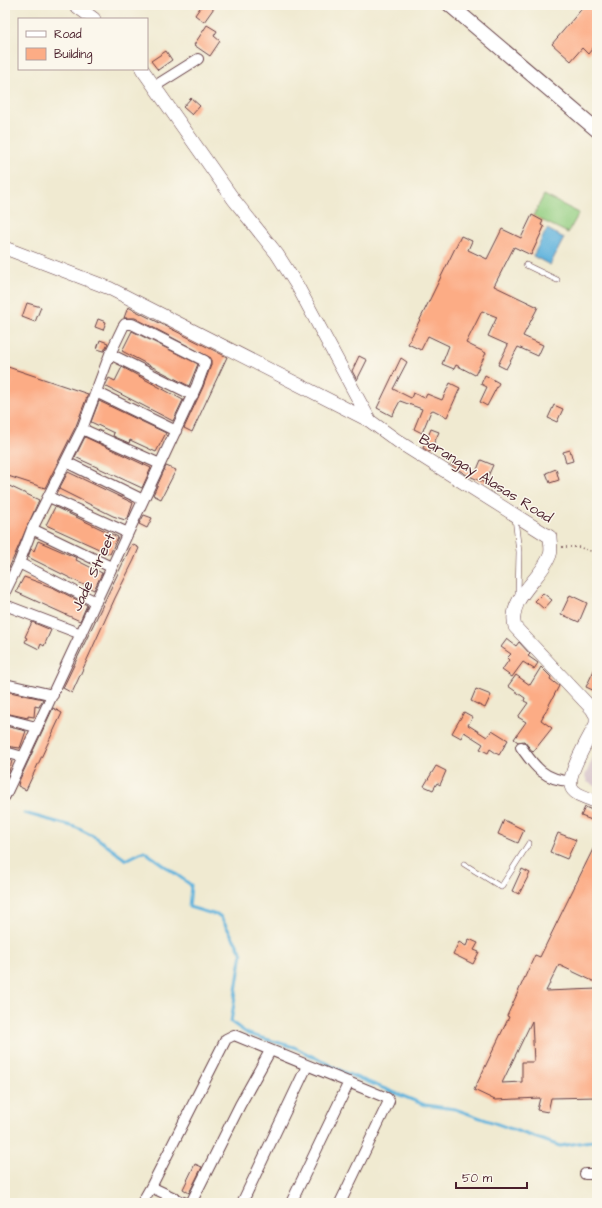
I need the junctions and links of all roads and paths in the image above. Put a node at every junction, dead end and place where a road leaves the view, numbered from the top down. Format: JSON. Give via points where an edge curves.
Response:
{"nodes":[{"id":1,"x":75,"y":5,"type":"edge"},
{"id":2,"x":450,"y":5,"type":"edge"},
{"id":3,"x":93,"y":18,"type":"edge"},
{"id":4,"x":198,"y":59,"type":"dead end"},
{"id":5,"x":143,"y":70,"type":"edge"},
{"id":6,"x":154,"y":86,"type":"junction"},
{"id":7,"x":597,"y":130,"type":"edge"},
{"id":8,"x":5,"y":248,"type":"edge"},
{"id":9,"x":526,"y":265,"type":"dead end"},
{"id":10,"x":557,"y":280,"type":"dead end"},
{"id":11,"x":110,"y":354,"type":"junction"},
{"id":12,"x":96,"y":392,"type":"junction"},
{"id":13,"x":193,"y":395,"type":"junction"},
{"id":14,"x":370,"y":421,"type":"junction"},
{"id":15,"x":82,"y":429,"type":"junction"},
{"id":16,"x":176,"y":430,"type":"junction"},
{"id":17,"x":66,"y":462,"type":"junction"},
{"id":18,"x":160,"y":464,"type":"junction"},
{"id":19,"x":49,"y":497,"type":"junction"},
{"id":20,"x":143,"y":500,"type":"junction"},
{"id":21,"x":515,"y":515,"type":"junction"},
{"id":22,"x":32,"y":529,"type":"junction"},
{"id":23,"x":128,"y":533,"type":"junction"},
{"id":24,"x":550,"y":546,"type":"junction"},
{"id":25,"x":597,"y":554,"type":"edge"},
{"id":26,"x":19,"y":563,"type":"junction"},
{"id":27,"x":111,"y":568,"type":"junction"},
{"id":28,"x":5,"y":592,"type":"edge"},
{"id":29,"x":96,"y":602,"type":"junction"},
{"id":30,"x":518,"y":602,"type":"junction"},
{"id":31,"x":5,"y":605,"type":"edge"},
{"id":32,"x":81,"y":634,"type":"junction"},
{"id":33,"x":5,"y":684,"type":"edge"},
{"id":34,"x":53,"y":695,"type":"junction"},
{"id":35,"x":5,"y":719,"type":"edge"},
{"id":36,"x":36,"y":727,"type":"junction"},
{"id":37,"x":521,"y":747,"type":"dead end"},
{"id":38,"x":5,"y":752,"type":"edge"},
{"id":39,"x":22,"y":756,"type":"junction"},
{"id":40,"x":571,"y":781,"type":"junction"},
{"id":41,"x":6,"y":790,"type":"edge"},
{"id":42,"x":597,"y":802,"type":"edge"},
{"id":43,"x":529,"y":843,"type":"dead end"},
{"id":44,"x":464,"y":864,"type":"dead end"},
{"id":45,"x":270,"y":1051,"type":"junction"},
{"id":46,"x":307,"y":1066,"type":"junction"},
{"id":47,"x":349,"y":1082,"type":"junction"},
{"id":48,"x":586,"y":1174,"type":"dead end"},
{"id":49,"x":597,"y":1174,"type":"edge"},
{"id":50,"x":151,"y":1187,"type":"junction"},
{"id":51,"x":142,"y":1203,"type":"edge"},
{"id":52,"x":185,"y":1203,"type":"edge"},
{"id":53,"x":191,"y":1203,"type":"edge"},
{"id":54,"x":242,"y":1203,"type":"edge"},
{"id":55,"x":291,"y":1203,"type":"edge"},
{"id":56,"x":340,"y":1203,"type":"edge"}],
"edges":[{"from":1,"to":3,"type":"street"},
{"from":2,"to":7,"type":"main road"},
{"from":4,"to":6,"type":"street"},
{"from":5,"to":6,"type":"street"},
{"from":6,"to":14,"type":"street","via":[[234,200],[277,254],[298,287]]},
{"from":8,"to":14,"type":"street","name":"Barangay Alasas Road","via":[[109,288]]},
{"from":9,"to":10,"type":"lane"},
{"from":11,"to":12,"type":"street"},
{"from":11,"to":13,"type":"street"},
{"from":11,"to":13,"type":"street","name":"Jade Street","via":[[122,327],[129,324],[205,360]]},
{"from":12,"to":15,"type":"street"},
{"from":12,"to":16,"type":"street"},
{"from":13,"to":16,"type":"street","name":"Jade Street"},
{"from":14,"to":21,"type":"street","name":"Barangay Alasas Road"},
{"from":15,"to":17,"type":"street"},
{"from":15,"to":18,"type":"street"},
{"from":16,"to":18,"type":"street","name":"Jade Street"},
{"from":17,"to":19,"type":"street"},
{"from":17,"to":20,"type":"street"},
{"from":18,"to":20,"type":"street","name":"Jade Street"},
{"from":19,"to":22,"type":"street"},
{"from":19,"to":23,"type":"street"},
{"from":20,"to":23,"type":"street","name":"Jade Street"},
{"from":21,"to":24,"type":"street","name":"Barangay Alasas Road","via":[[550,537]]},
{"from":21,"to":30,"type":"lane","via":[[519,552]]},
{"from":22,"to":26,"type":"street"},
{"from":22,"to":27,"type":"street"},
{"from":23,"to":27,"type":"street","name":"Jade Street"},
{"from":24,"to":25,"type":"path","via":[[578,547]]},
{"from":24,"to":30,"type":"street","name":"Barangay Alasas Road","via":[[551,555]]},
{"from":26,"to":28,"type":"street"},
{"from":26,"to":29,"type":"street"},
{"from":27,"to":29,"type":"street","name":"Jade Street"},
{"from":29,"to":32,"type":"street","name":"Jade Street"},
{"from":30,"to":40,"type":"street","name":"Barangay Alasas Road","via":[[513,614],[515,627],[592,708],[596,716],[596,724],[571,776]]},
{"from":31,"to":32,"type":"street"},
{"from":32,"to":34,"type":"street","name":"Jade Street"},
{"from":33,"to":34,"type":"street"},
{"from":34,"to":36,"type":"street","name":"Jade Street"},
{"from":35,"to":36,"type":"street"},
{"from":36,"to":39,"type":"street","name":"Jade Street"},
{"from":37,"to":40,"type":"street","via":[[535,766],[552,779]]},
{"from":38,"to":39,"type":"street"},
{"from":39,"to":41,"type":"street","name":"Jade Street"},
{"from":40,"to":42,"type":"street","via":[[570,786],[576,793]]},
{"from":43,"to":44,"type":"lane","via":[[500,887]]},
{"from":45,"to":46,"type":"street"},
{"from":45,"to":50,"type":"street","via":[[234,1035],[226,1038]]},
{"from":45,"to":53,"type":"street"},
{"from":46,"to":47,"type":"street"},
{"from":46,"to":54,"type":"street"},
{"from":47,"to":55,"type":"street"},
{"from":47,"to":56,"type":"street","via":[[382,1095],[389,1102]]},
{"from":48,"to":49,"type":"street"},
{"from":50,"to":51,"type":"street"},
{"from":50,"to":52,"type":"street"}]}
